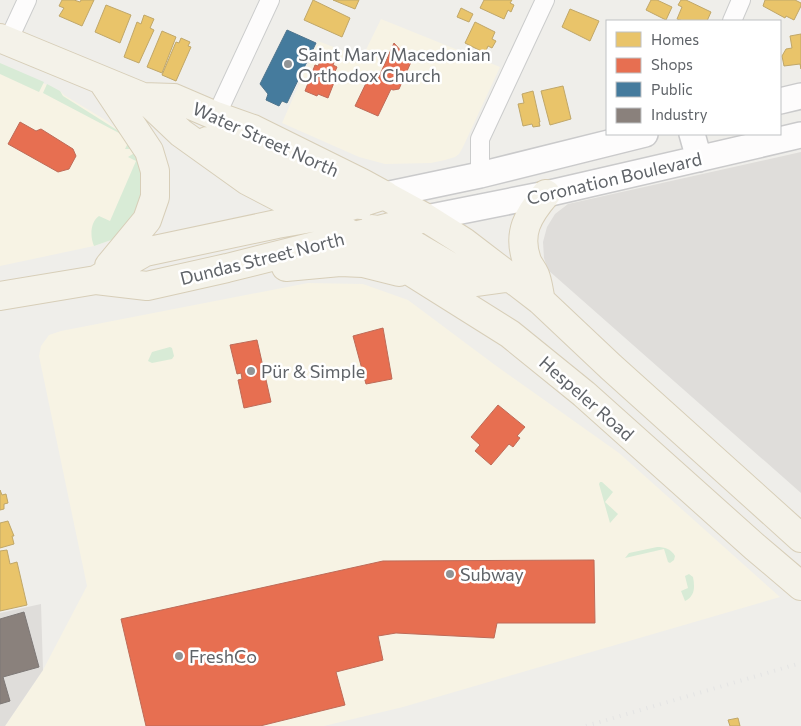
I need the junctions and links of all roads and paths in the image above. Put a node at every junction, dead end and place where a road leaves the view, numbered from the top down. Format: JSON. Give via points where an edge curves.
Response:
{"nodes":[{"id":1,"x":27,"y":0,"type":"edge"},
{"id":2,"x":270,"y":0,"type":"edge"},
{"id":3,"x":545,"y":0,"type":"edge"},
{"id":4,"x":741,"y":0,"type":"edge"},
{"id":5,"x":732,"y":20,"type":"edge"},
{"id":6,"x":4,"y":40,"type":"edge"},
{"id":7,"x":102,"y":82,"type":"junction"},
{"id":8,"x":801,"y":96,"type":"edge"},
{"id":9,"x":143,"y":97,"type":"junction"},
{"id":10,"x":781,"y":101,"type":"edge"},
{"id":11,"x":216,"y":116,"type":"junction"},
{"id":12,"x":181,"y":133,"type":"junction"},
{"id":13,"x":641,"y":135,"type":"edge"},
{"id":14,"x":692,"y":135,"type":"edge"},
{"id":15,"x":801,"y":135,"type":"edge"},
{"id":16,"x":699,"y":159,"type":"junction"},
{"id":17,"x":480,"y":175,"type":"junction"},
{"id":18,"x":546,"y":194,"type":"junction"},
{"id":19,"x":385,"y":195,"type":"junction"},
{"id":20,"x":355,"y":204,"type":"junction"},
{"id":21,"x":317,"y":217,"type":"junction"},
{"id":22,"x":426,"y":218,"type":"junction"},
{"id":23,"x":365,"y":233,"type":"junction"},
{"id":24,"x":227,"y":268,"type":"junction"},
{"id":25,"x":512,"y":277,"type":"junction"},
{"id":26,"x":422,"y":278,"type":"junction"},
{"id":27,"x":96,"y":280,"type":"junction"},
{"id":28,"x":0,"y":296,"type":"edge"},
{"id":29,"x":541,"y":301,"type":"junction"},
{"id":30,"x":801,"y":538,"type":"edge"},
{"id":31,"x":801,"y":586,"type":"edge"}],
"edges":[{"from":1,"to":6,"type":"street"},
{"from":2,"to":11,"type":"street"},
{"from":3,"to":17,"type":"street","via":[[480,138]]},
{"from":4,"to":5,"type":"street"},
{"from":6,"to":7,"type":"main road","name":"Water Street North"},
{"from":7,"to":9,"type":"main road","name":"Water Street North"},
{"from":7,"to":27,"type":"main road","via":[[149,151],[156,171],[155,197],[147,220]]},
{"from":8,"to":10,"type":"main road"},
{"from":9,"to":11,"type":"main road","name":"Water Street North","via":[[174,98]]},
{"from":9,"to":12,"type":"main road","name":"Water Street North"},
{"from":11,"to":19,"type":"main road","name":"Water Street North","via":[[253,129]]},
{"from":12,"to":20,"type":"main road","via":[[248,155],[330,196]]},
{"from":12,"to":21,"type":"main road","name":"Water Street North","via":[[248,181]]},
{"from":13,"to":17,"type":"main road","name":"Coronation Boulevard"},
{"from":14,"to":16,"type":"main road"},
{"from":15,"to":16,"type":"main road","name":"Coronation Boulevard"},
{"from":16,"to":18,"type":"main road","name":"Coronation Boulevard"},
{"from":17,"to":19,"type":"main road","name":"Coronation Boulevard"},
{"from":18,"to":22,"type":"main road","name":"Coronation Boulevard"},
{"from":18,"to":29,"type":"main road","via":[[526,222],[523,246],[536,275]]},
{"from":19,"to":20,"type":"main road","name":"Dundas Street North"},
{"from":19,"to":22,"type":"main road","name":"Water Street North"},
{"from":20,"to":21,"type":"main road","name":"Dundas Street North"},
{"from":20,"to":22,"type":"main road"},
{"from":21,"to":23,"type":"main road","name":"Water Street North"},
{"from":21,"to":27,"type":"main road","name":"Dundas Street North","via":[[145,252]]},
{"from":22,"to":23,"type":"main road","name":"Dundas Street North"},
{"from":22,"to":25,"type":"main road"},
{"from":23,"to":24,"type":"main road","name":"Dundas Street North"},
{"from":23,"to":25,"type":"main road","via":[[398,237],[477,282]]},
{"from":23,"to":26,"type":"main road","name":"Hespeler Road"},
{"from":24,"to":26,"type":"main road","via":[[363,263]]},
{"from":24,"to":27,"type":"main road","name":"Dundas Street North","via":[[147,286]]},
{"from":25,"to":29,"type":"main road"},
{"from":26,"to":31,"type":"main road","name":"Hespeler Road","via":[[490,320],[546,362]]},
{"from":27,"to":28,"type":"main road","name":"Dundas Street North"},
{"from":29,"to":30,"type":"main road"}]}
